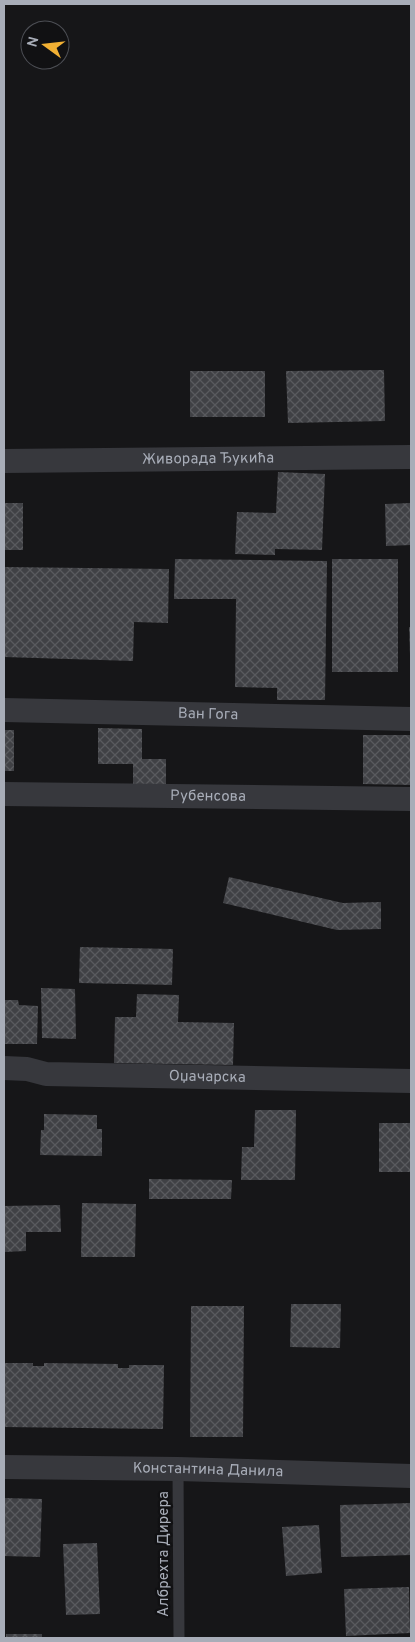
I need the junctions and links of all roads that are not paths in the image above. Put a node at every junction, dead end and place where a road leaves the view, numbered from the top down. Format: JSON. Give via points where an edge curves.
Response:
{"nodes":[{"id":1,"x":411,"y":457,"type":"edge"},
{"id":2,"x":4,"y":461,"type":"edge"},
{"id":3,"x":4,"y":710,"type":"edge"},
{"id":4,"x":411,"y":719,"type":"edge"},
{"id":5,"x":4,"y":794,"type":"edge"},
{"id":6,"x":411,"y":799,"type":"edge"},
{"id":7,"x":4,"y":1068,"type":"edge"},
{"id":8,"x":411,"y":1081,"type":"edge"},
{"id":9,"x":4,"y":1467,"type":"edge"},
{"id":10,"x":178,"y":1469,"type":"junction"},
{"id":11,"x":411,"y":1476,"type":"edge"},
{"id":12,"x":179,"y":1638,"type":"edge"}],
"edges":[{"from":1,"to":2,"type":"street","name":"Живорада Ђукића"},
{"from":3,"to":4,"type":"street","name":"Ван Гога"},
{"from":5,"to":6,"type":"street","name":"Рубенсова"},
{"from":7,"to":8,"type":"street","name":"Оџачарска","via":[[46,1074]]},
{"from":9,"to":10,"type":"street","name":"Константина Данила"},
{"from":10,"to":11,"type":"street","name":"Константина Данила"},
{"from":10,"to":12,"type":"lane","name":"Албрехта Дирера"}]}
